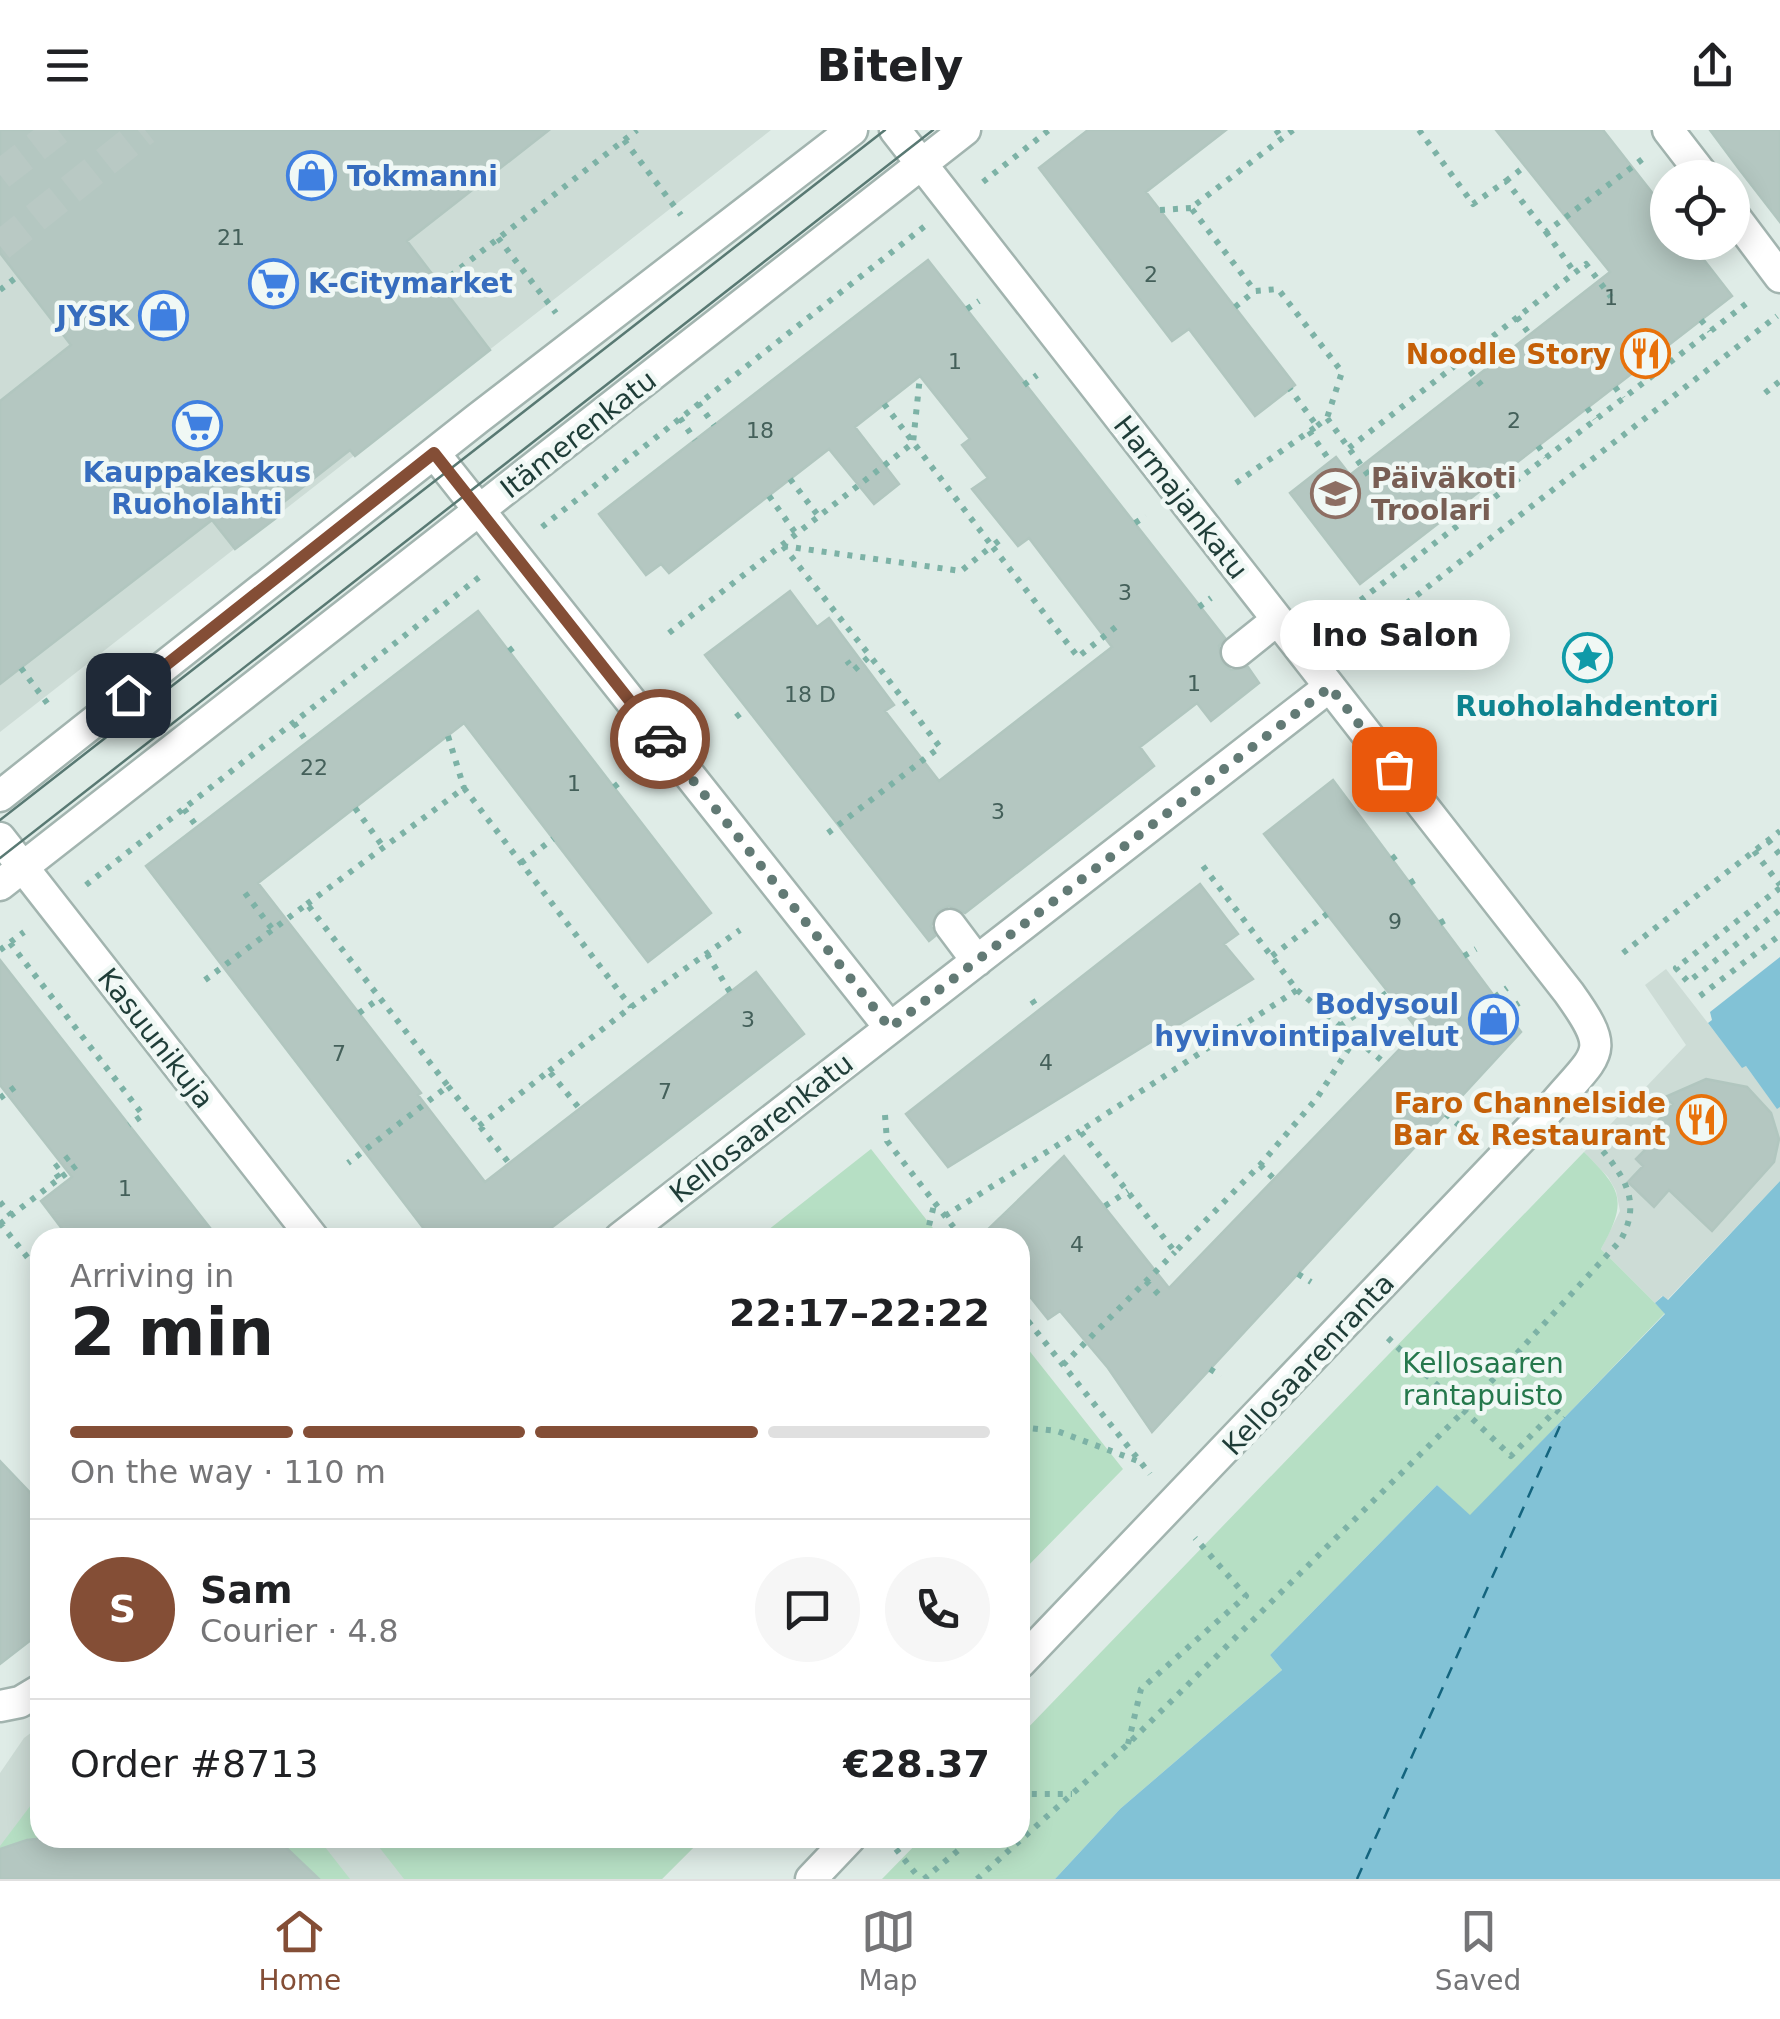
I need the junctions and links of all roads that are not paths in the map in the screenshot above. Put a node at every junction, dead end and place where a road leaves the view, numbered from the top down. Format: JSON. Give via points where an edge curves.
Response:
{"nodes":[{"id":1,"x":852,"y":130,"type":"edge"},
{"id":2,"x":894,"y":130,"type":"edge"},
{"id":3,"x":966,"y":130,"type":"edge"},
{"id":4,"x":1670,"y":133,"type":"edge"},
{"id":5,"x":1691,"y":160,"type":"edge"},
{"id":6,"x":922,"y":164,"type":"junction"},
{"id":7,"x":1750,"y":244,"type":"edge"},
{"id":8,"x":1773,"y":283,"type":"edge"},
{"id":9,"x":434,"y":453,"type":"junction"},
{"id":10,"x":479,"y":511,"type":"junction"},
{"id":11,"x":1277,"y":620,"type":"junction"},
{"id":12,"x":1237,"y":652,"type":"dead end"},
{"id":13,"x":1330,"y":687,"type":"junction"},
{"id":14,"x":6,"y":792,"type":"edge"},
{"id":15,"x":0,"y":838,"type":"edge"},
{"id":16,"x":11,"y":876,"type":"edge"},
{"id":17,"x":950,"y":924,"type":"dead end"},
{"id":18,"x":977,"y":960,"type":"junction"},
{"id":19,"x":890,"y":1028,"type":"junction"},
{"id":20,"x":1592,"y":1060,"type":"joint"},
{"id":21,"x":304,"y":1228,"type":"edge"},
{"id":22,"x":633,"y":1228,"type":"edge"},
{"id":23,"x":1030,"y":1653,"type":"edge"},
{"id":24,"x":30,"y":1696,"type":"edge"},
{"id":25,"x":0,"y":1706,"type":"edge"},
{"id":26,"x":840,"y":1848,"type":"edge"},
{"id":27,"x":811,"y":1879,"type":"edge"}],
"edges":[{"from":1,"to":9,"type":"street"},
{"from":2,"to":6,"type":"street","name":"Harmajankatu"},
{"from":3,"to":6,"type":"street","name":"Itämerenkatu"},
{"from":4,"to":5,"type":"street"},
{"from":6,"to":10,"type":"street","name":"Itämerenkatu"},
{"from":6,"to":11,"type":"street","name":"Harmajankatu"},
{"from":7,"to":8,"type":"street"},
{"from":9,"to":10,"type":"street"},
{"from":9,"to":14,"type":"street"},
{"from":10,"to":16,"type":"street","name":"Itämerenkatu"},
{"from":10,"to":19,"type":"street"},
{"from":11,"to":12,"type":"street"},
{"from":11,"to":13,"type":"street","name":"Harmajankatu"},
{"from":13,"to":18,"type":"street","name":"Kellosaarenkatu"},
{"from":13,"to":20,"type":"street","name":"Harmajankatu","via":[[1592,1025]]},
{"from":15,"to":16,"type":"street","name":"Kasuunikuja"},
{"from":16,"to":21,"type":"street","name":"Kasuunikuja"},
{"from":17,"to":18,"type":"street"},
{"from":18,"to":19,"type":"street","name":"Kellosaarenkatu"},
{"from":19,"to":22,"type":"street","name":"Kellosaarenkatu"},
{"from":20,"to":23,"type":"street","name":"Kellosaarenranta"},
{"from":24,"to":25,"type":"street"},
{"from":26,"to":27,"type":"street"}]}
